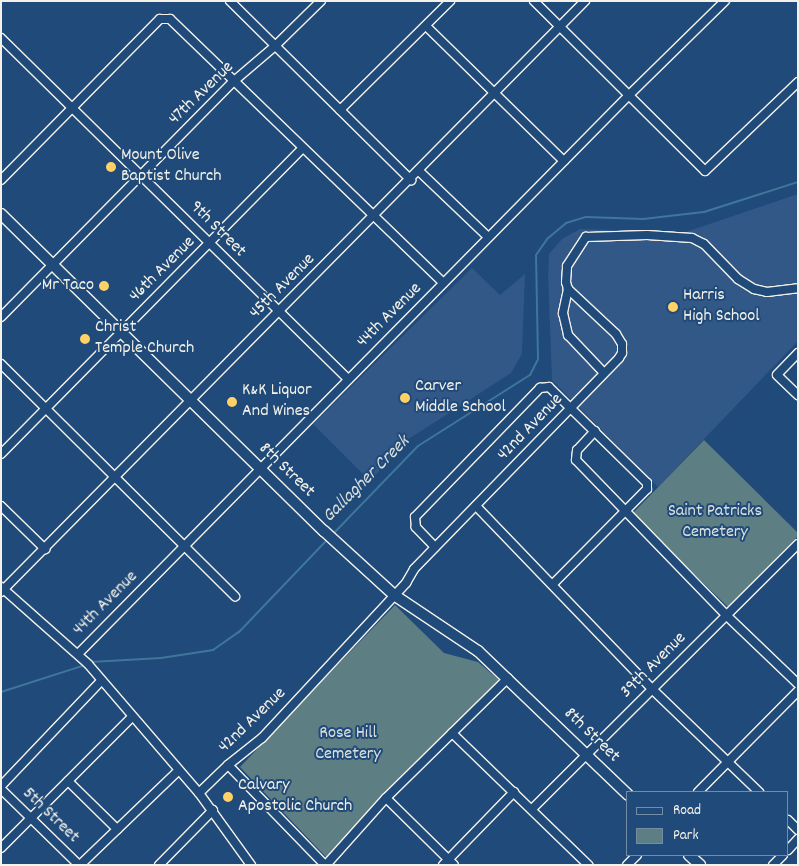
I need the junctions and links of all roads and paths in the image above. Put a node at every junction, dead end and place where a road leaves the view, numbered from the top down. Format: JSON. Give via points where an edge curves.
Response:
{"nodes":[{"id":1,"x":230,"y":1,"type":"edge"},
{"id":2,"x":321,"y":1,"type":"edge"},
{"id":3,"x":450,"y":1,"type":"edge"},
{"id":4,"x":534,"y":1,"type":"edge"},
{"id":5,"x":585,"y":1,"type":"edge"},
{"id":6,"x":725,"y":1,"type":"edge"},
{"id":7,"x":426,"y":26,"type":"junction"},
{"id":8,"x":560,"y":26,"type":"junction"},
{"id":9,"x":1,"y":38,"type":"edge"},
{"id":10,"x":275,"y":46,"type":"junction"},
{"id":11,"x":234,"y":81,"type":"junction"},
{"id":12,"x":798,"y":82,"type":"edge"},
{"id":13,"x":494,"y":94,"type":"junction"},
{"id":14,"x":629,"y":95,"type":"junction"},
{"id":15,"x":72,"y":108,"type":"junction"},
{"id":16,"x":340,"y":110,"type":"junction"},
{"id":17,"x":302,"y":149,"type":"junction"},
{"id":18,"x":564,"y":161,"type":"junction"},
{"id":19,"x":420,"y":171,"type":"junction"},
{"id":20,"x":141,"y":176,"type":"junction"},
{"id":21,"x":1,"y":180,"type":"edge"},
{"id":22,"x":411,"y":180,"type":"junction"},
{"id":23,"x":1,"y":214,"type":"edge"},
{"id":24,"x":374,"y":216,"type":"junction"},
{"id":25,"x":488,"y":237,"type":"junction"},
{"id":26,"x":209,"y":244,"type":"junction"},
{"id":27,"x":53,"y":265,"type":"junction"},
{"id":28,"x":443,"y":283,"type":"junction"},
{"id":29,"x":798,"y":288,"type":"edge"},
{"id":30,"x":568,"y":289,"type":"junction"},
{"id":31,"x":279,"y":313,"type":"junction"},
{"id":32,"x":1,"y":317,"type":"edge"},
{"id":33,"x":122,"y":332,"type":"junction"},
{"id":34,"x":798,"y":353,"type":"edge"},
{"id":35,"x":1,"y":364,"type":"edge"},
{"id":36,"x":604,"y":373,"type":"junction"},
{"id":37,"x":348,"y":379,"type":"junction"},
{"id":38,"x":798,"y":395,"type":"edge"},
{"id":39,"x":191,"y":401,"type":"junction"},
{"id":40,"x":45,"y":408,"type":"junction"},
{"id":41,"x":572,"y":408,"type":"junction"},
{"id":42,"x":595,"y":431,"type":"junction"},
{"id":43,"x":1,"y":454,"type":"edge"},
{"id":44,"x":260,"y":469,"type":"junction"},
{"id":45,"x":116,"y":478,"type":"junction"},
{"id":46,"x":1,"y":506,"type":"edge"},
{"id":47,"x":476,"y":506,"type":"junction"},
{"id":48,"x":625,"y":512,"type":"junction"},
{"id":49,"x":798,"y":544,"type":"edge"},
{"id":50,"x":184,"y":546,"type":"junction"},
{"id":51,"x":435,"y":547,"type":"junction"},
{"id":52,"x":45,"y":549,"type":"junction"},
{"id":53,"x":553,"y":584,"type":"junction"},
{"id":54,"x":2,"y":590,"type":"edge"},
{"id":55,"x":394,"y":595,"type":"junction"},
{"id":56,"x":235,"y":596,"type":"dead end"},
{"id":57,"x":726,"y":615,"type":"junction"},
{"id":58,"x":81,"y":656,"type":"junction"},
{"id":59,"x":508,"y":678,"type":"junction"},
{"id":60,"x":101,"y":681,"type":"junction"},
{"id":61,"x":798,"y":684,"type":"edge"},
{"id":62,"x":652,"y":689,"type":"junction"},
{"id":63,"x":798,"y":691,"type":"edge"},
{"id":64,"x":132,"y":717,"type":"junction"},
{"id":65,"x":452,"y":733,"type":"junction"},
{"id":66,"x":586,"y":755,"type":"junction"},
{"id":67,"x":728,"y":762,"type":"junction"},
{"id":68,"x":228,"y":766,"type":"junction"},
{"id":69,"x":179,"y":770,"type":"junction"},
{"id":70,"x":68,"y":781,"type":"junction"},
{"id":71,"x":1,"y":788,"type":"edge"},
{"id":72,"x":699,"y":791,"type":"edge"},
{"id":73,"x":758,"y":791,"type":"edge"},
{"id":74,"x":514,"y":792,"type":"junction"},
{"id":75,"x":199,"y":793,"type":"junction"},
{"id":76,"x":626,"y":793,"type":"edge"},
{"id":77,"x":386,"y":798,"type":"junction"},
{"id":78,"x":532,"y":809,"type":"junction"},
{"id":79,"x":213,"y":810,"type":"junction"},
{"id":80,"x":31,"y":818,"type":"junction"},
{"id":81,"x":789,"y":821,"type":"edge"},
{"id":82,"x":117,"y":828,"type":"junction"},
{"id":83,"x":798,"y":830,"type":"edge"},
{"id":84,"x":798,"y":839,"type":"edge"},
{"id":85,"x":1,"y":848,"type":"edge"},
{"id":86,"x":789,"y":849,"type":"edge"},
{"id":87,"x":636,"y":856,"type":"edge"},
{"id":88,"x":690,"y":856,"type":"edge"},
{"id":89,"x":782,"y":856,"type":"edge"},
{"id":90,"x":449,"y":863,"type":"edge"},
{"id":91,"x":80,"y":865,"type":"edge"},
{"id":92,"x":159,"y":865,"type":"edge"},
{"id":93,"x":251,"y":865,"type":"edge"},
{"id":94,"x":326,"y":865,"type":"edge"},
{"id":95,"x":588,"y":865,"type":"edge"},
{"id":96,"x":627,"y":865,"type":"edge"},
{"id":97,"x":700,"y":865,"type":"edge"},
{"id":98,"x":773,"y":865,"type":"edge"}],
"edges":[{"from":1,"to":10,"type":"street"},
{"from":2,"to":10,"type":"street","name":"47th Avenue"},
{"from":3,"to":7,"type":"street"},
{"from":4,"to":8,"type":"street"},
{"from":5,"to":8,"type":"street","name":"45th Avenue"},
{"from":6,"to":14,"type":"street","name":"44th Avenue"},
{"from":7,"to":13,"type":"street"},
{"from":7,"to":16,"type":"street"},
{"from":8,"to":13,"type":"street","name":"45th Avenue"},
{"from":8,"to":14,"type":"street"},
{"from":9,"to":15,"type":"street","name":"9th Street"},
{"from":10,"to":11,"type":"street","name":"47th Avenue"},
{"from":10,"to":16,"type":"street"},
{"from":11,"to":15,"type":"street","via":[[170,19],[160,19]]},
{"from":11,"to":17,"type":"street"},
{"from":11,"to":20,"type":"street","name":"47th Avenue"},
{"from":12,"to":14,"type":"street","via":[[705,171]]},
{"from":13,"to":18,"type":"street"},
{"from":13,"to":19,"type":"street","name":"45th Avenue"},
{"from":14,"to":18,"type":"street","name":"44th Avenue"},
{"from":15,"to":20,"type":"street","name":"9th Street"},
{"from":15,"to":21,"type":"street"},
{"from":16,"to":22,"type":"street"},
{"from":17,"to":24,"type":"street"},
{"from":17,"to":26,"type":"street","name":"46th Avenue"},
{"from":18,"to":25,"type":"street","name":"44th Avenue"},
{"from":19,"to":22,"type":"street","name":"45th Avenue"},
{"from":19,"to":25,"type":"street"},
{"from":20,"to":26,"type":"street","name":"9th Street"},
{"from":20,"to":27,"type":"street","name":"47th Avenue"},
{"from":22,"to":24,"type":"street","name":"45th Avenue"},
{"from":23,"to":27,"type":"main road","name":"8th Street"},
{"from":24,"to":28,"type":"street"},
{"from":24,"to":31,"type":"street","name":"45th Avenue"},
{"from":25,"to":28,"type":"street","name":"44th Avenue"},
{"from":26,"to":31,"type":"street","name":"9th Street"},
{"from":26,"to":33,"type":"street","name":"46th Avenue"},
{"from":27,"to":32,"type":"street","name":"47th Avenue"},
{"from":27,"to":33,"type":"main road","name":"8th Street"},
{"from":28,"to":37,"type":"street","name":"44th Avenue"},
{"from":29,"to":30,"type":"street","via":[[767,292],[754,289],[738,279],[704,244],[692,238],[647,235],[586,237],[567,266]]},
{"from":30,"to":36,"type":"street","via":[[563,313],[568,335]]},
{"from":30,"to":36,"type":"street","name":"42nd Avenue","via":[[620,340],[622,353]]},
{"from":31,"to":37,"type":"street","name":"9th Street"},
{"from":31,"to":39,"type":"street","name":"45th Avenue"},
{"from":33,"to":39,"type":"main road","name":"8th Street"},
{"from":33,"to":40,"type":"street","name":"46th Avenue"},
{"from":34,"to":38,"type":"street","via":[[777,375]]},
{"from":35,"to":40,"type":"street"},
{"from":36,"to":41,"type":"street","name":"42nd Avenue"},
{"from":37,"to":44,"type":"street","name":"44th Avenue"},
{"from":39,"to":44,"type":"main road","name":"8th Street"},
{"from":39,"to":45,"type":"street","name":"45th Avenue"},
{"from":40,"to":43,"type":"street","name":"46th Avenue"},
{"from":40,"to":45,"type":"street"},
{"from":41,"to":42,"type":"street"},
{"from":41,"to":47,"type":"street","name":"42nd Avenue"},
{"from":41,"to":51,"type":"street","via":[[550,387],[540,388],[415,516],[416,527]]},
{"from":42,"to":48,"type":"street","via":[[577,450],[576,460]]},
{"from":42,"to":48,"type":"street","via":[[647,483],[646,489]]},
{"from":44,"to":50,"type":"street","name":"44th Avenue"},
{"from":44,"to":55,"type":"main road","name":"8th Street"},
{"from":45,"to":50,"type":"street"},
{"from":45,"to":52,"type":"street","name":"45th Avenue"},
{"from":46,"to":52,"type":"street"},
{"from":47,"to":51,"type":"street","name":"42nd Avenue"},
{"from":47,"to":53,"type":"street"},
{"from":48,"to":53,"type":"street"},
{"from":48,"to":57,"type":"street"},
{"from":49,"to":57,"type":"street","name":"39th Avenue"},
{"from":50,"to":56,"type":"street"},
{"from":50,"to":58,"type":"street","name":"44th Avenue"},
{"from":51,"to":55,"type":"street","name":"42nd Avenue"},
{"from":52,"to":54,"type":"street","name":"45th Avenue"},
{"from":53,"to":62,"type":"street"},
{"from":54,"to":58,"type":"street"},
{"from":55,"to":59,"type":"main road","name":"8th Street","via":[[471,646]]},
{"from":55,"to":68,"type":"street","name":"42nd Avenue","via":[[262,738]]},
{"from":57,"to":61,"type":"street"},
{"from":57,"to":62,"type":"street","name":"39th Avenue"},
{"from":58,"to":60,"type":"street"},
{"from":59,"to":65,"type":"street"},
{"from":59,"to":66,"type":"main road","name":"8th Street"},
{"from":60,"to":64,"type":"street"},
{"from":60,"to":71,"type":"street"},
{"from":62,"to":66,"type":"street","name":"39th Avenue"},
{"from":62,"to":67,"type":"street"},
{"from":63,"to":67,"type":"street"},
{"from":64,"to":69,"type":"street"},
{"from":64,"to":70,"type":"street"},
{"from":65,"to":74,"type":"street"},
{"from":65,"to":77,"type":"street"},
{"from":66,"to":76,"type":"main road","name":"8th Street"},
{"from":66,"to":78,"type":"street","name":"39th Avenue"},
{"from":67,"to":72,"type":"street"},
{"from":67,"to":73,"type":"street"},
{"from":68,"to":75,"type":"street","name":"42nd Avenue"},
{"from":68,"to":94,"type":"street"},
{"from":69,"to":75,"type":"street"},
{"from":69,"to":82,"type":"street"},
{"from":70,"to":80,"type":"street"},
{"from":70,"to":82,"type":"street"},
{"from":71,"to":80,"type":"street","name":"5th Street"},
{"from":74,"to":78,"type":"street"},
{"from":74,"to":90,"type":"street"},
{"from":75,"to":79,"type":"street"},
{"from":77,"to":90,"type":"street"},
{"from":77,"to":94,"type":"street"},
{"from":78,"to":95,"type":"street"},
{"from":79,"to":92,"type":"street"},
{"from":79,"to":93,"type":"street"},
{"from":80,"to":85,"type":"street"},
{"from":80,"to":91,"type":"street","name":"5th Street"},
{"from":81,"to":83,"type":"street"},
{"from":82,"to":91,"type":"street"},
{"from":84,"to":86,"type":"street"},
{"from":87,"to":96,"type":"street"},
{"from":88,"to":97,"type":"main road"},
{"from":89,"to":98,"type":"street"}]}
